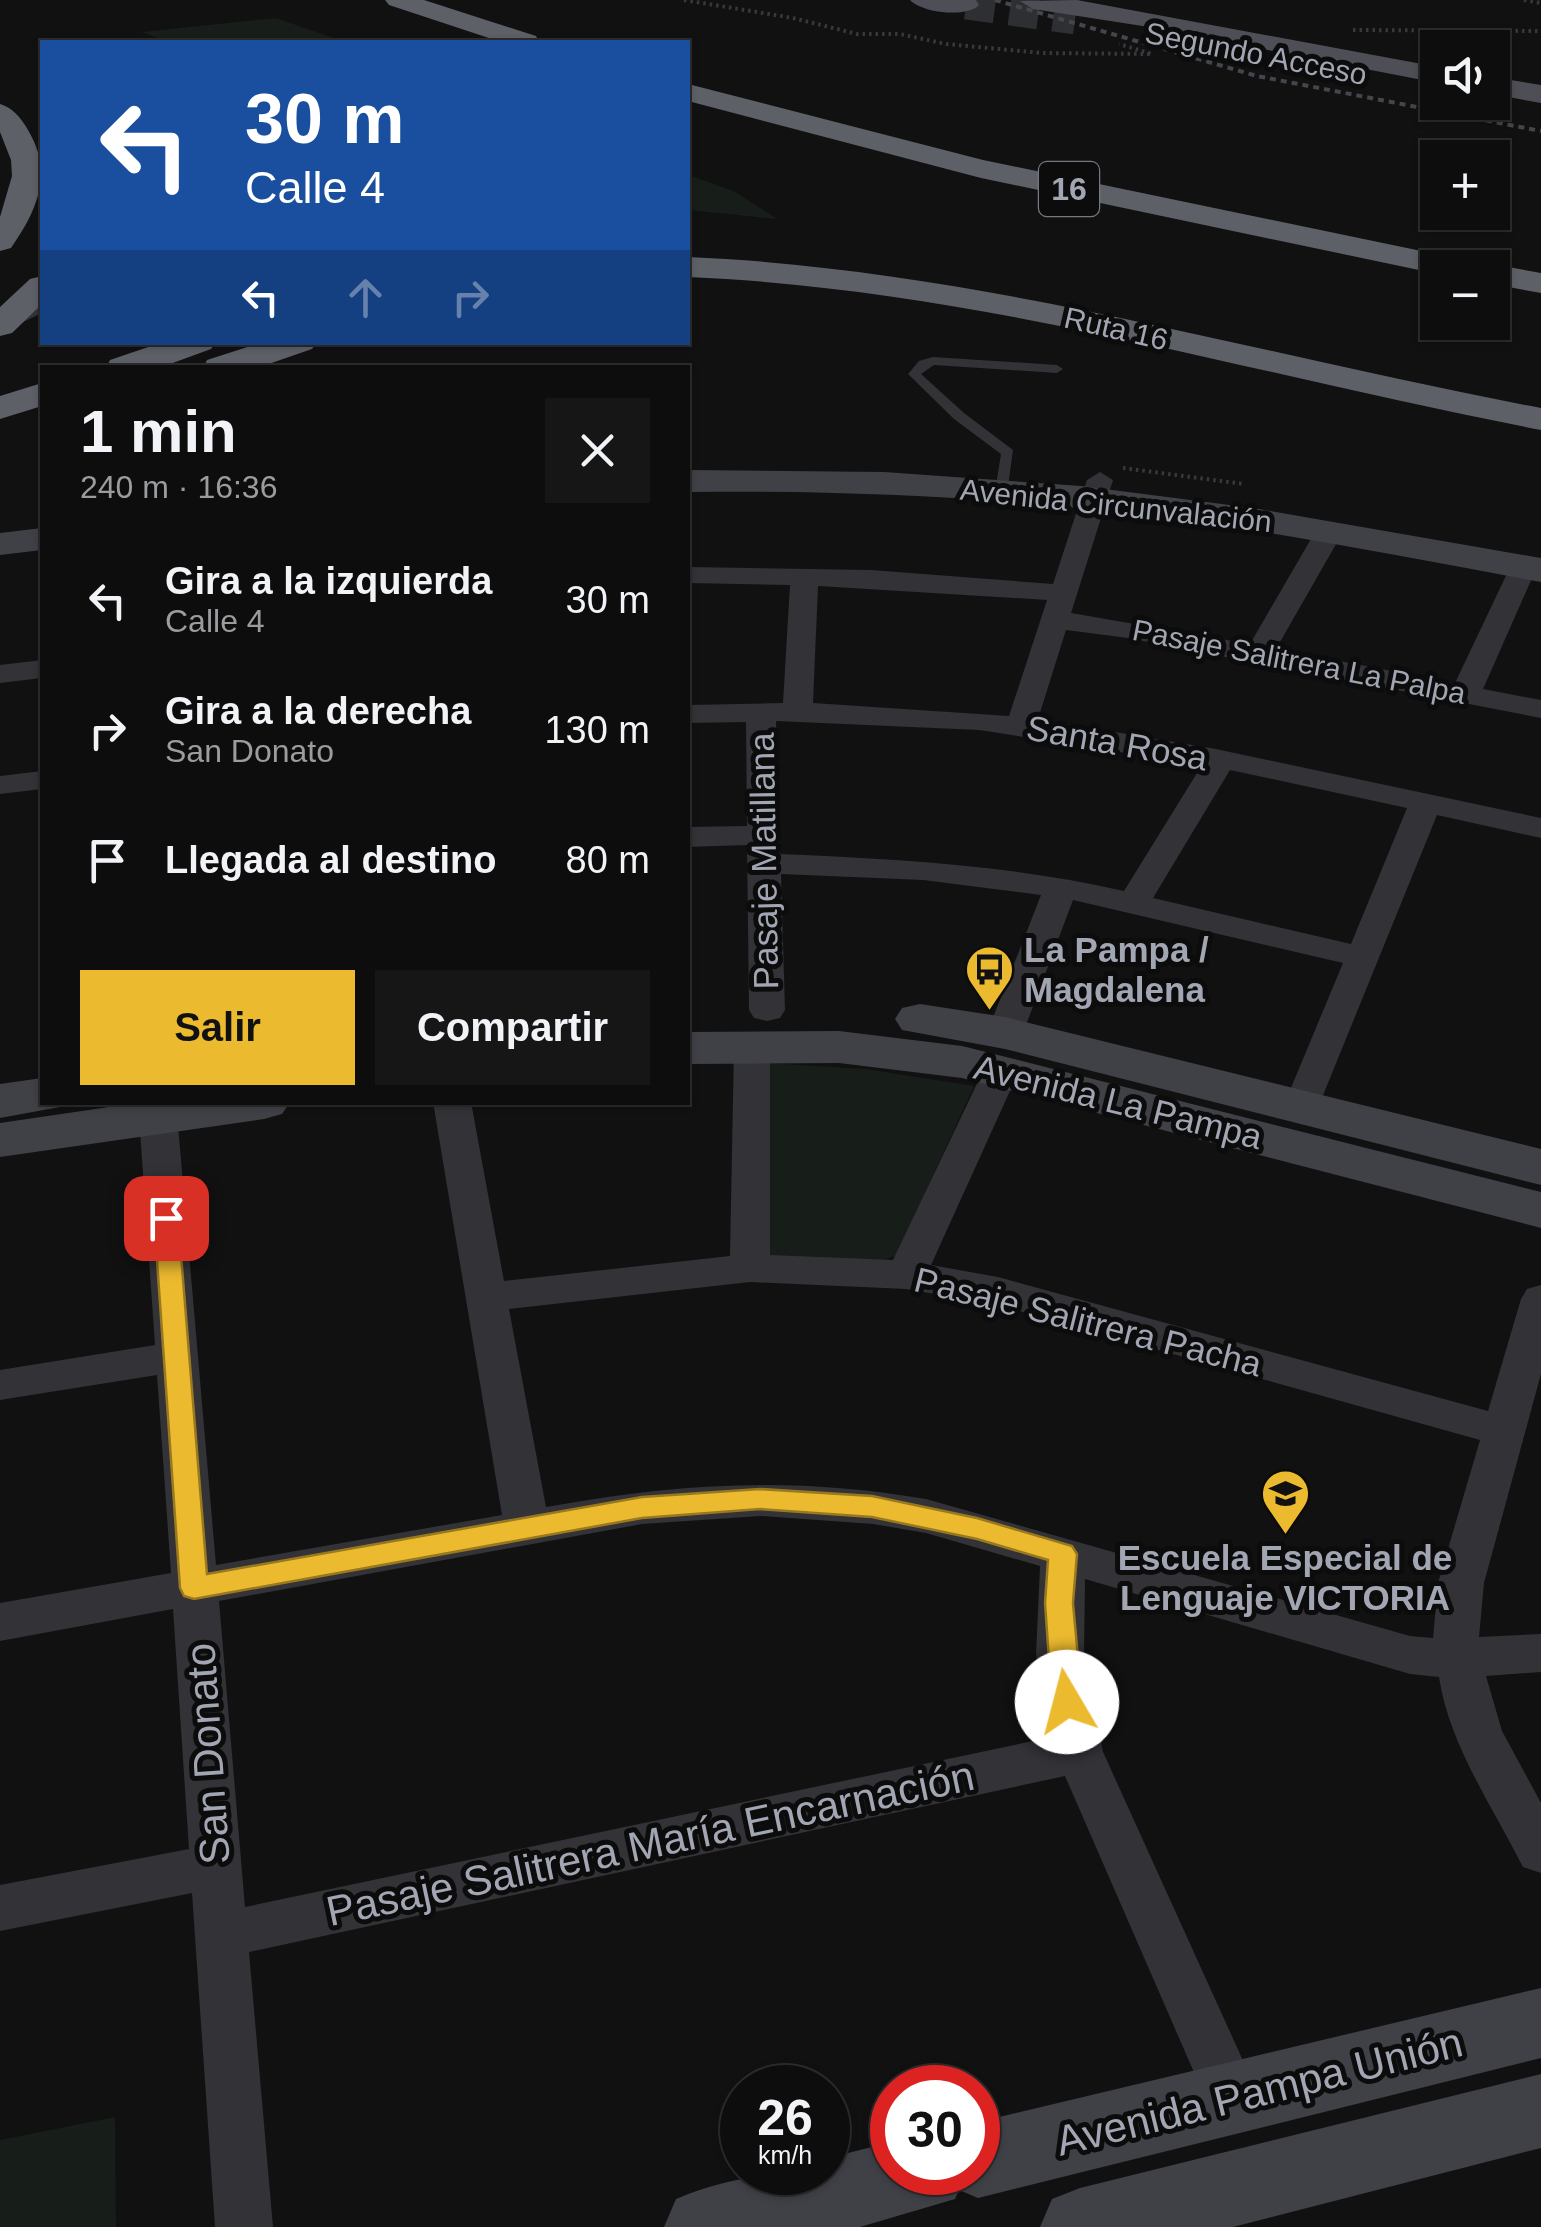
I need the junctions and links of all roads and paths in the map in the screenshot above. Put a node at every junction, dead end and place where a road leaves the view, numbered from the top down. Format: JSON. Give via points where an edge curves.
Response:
{"nodes":[{"id":1,"x":398,"y":0,"type":"edge"},
{"id":2,"x":923,"y":0,"type":"edge"},
{"id":3,"x":1524,"y":0,"type":"edge"},
{"id":4,"x":1033,"y":1,"type":"tunnel mouth"},
{"id":5,"x":1541,"y":3,"type":"edge"},
{"id":6,"x":966,"y":5,"type":"dead end"},
{"id":7,"x":1074,"y":20,"type":"tunnel mouth"},
{"id":8,"x":520,"y":40,"type":"edge"},
{"id":9,"x":1420,"y":72,"type":"edge"},
{"id":10,"x":1420,"y":85,"type":"edge"},
{"id":11,"x":1510,"y":88,"type":"edge"},
{"id":12,"x":0,"y":90,"type":"edge"},
{"id":13,"x":690,"y":93,"type":"edge"},
{"id":14,"x":1541,"y":94,"type":"edge"},
{"id":15,"x":1510,"y":101,"type":"edge"},
{"id":16,"x":1541,"y":106,"type":"edge"},
{"id":17,"x":0,"y":112,"type":"edge"},
{"id":18,"x":34,"y":112,"type":"dead end"},
{"id":19,"x":0,"y":240,"type":"edge"},
{"id":20,"x":1420,"y":261,"type":"edge"},
{"id":21,"x":690,"y":267,"type":"edge"},
{"id":22,"x":1510,"y":277,"type":"edge"},
{"id":23,"x":690,"y":280,"type":"edge"},
{"id":24,"x":1541,"y":283,"type":"edge"},
{"id":25,"x":40,"y":288,"type":"edge"},
{"id":26,"x":1006,"y":304,"type":"junction"},
{"id":27,"x":40,"y":310,"type":"edge"},
{"id":28,"x":0,"y":328,"type":"edge"},
{"id":29,"x":170,"y":345,"type":"edge"},
{"id":30,"x":190,"y":345,"type":"edge"},
{"id":31,"x":291,"y":345,"type":"edge"},
{"id":32,"x":128,"y":365,"type":"edge"},
{"id":33,"x":131,"y":365,"type":"edge"},
{"id":34,"x":229,"y":365,"type":"edge"},
{"id":35,"x":1057,"y":369,"type":"dead end"},
{"id":36,"x":40,"y":395,"type":"edge"},
{"id":37,"x":0,"y":408,"type":"edge"},
{"id":38,"x":1541,"y":419,"type":"edge"},
{"id":39,"x":40,"y":425,"type":"edge"},
{"id":40,"x":0,"y":437,"type":"edge"},
{"id":41,"x":690,"y":462,"type":"edge"},
{"id":42,"x":1004,"y":481,"type":"junction"},
{"id":43,"x":690,"y":482,"type":"edge"},
{"id":44,"x":1097,"y":489,"type":"junction"},
{"id":45,"x":40,"y":518,"type":"edge"},
{"id":46,"x":0,"y":523,"type":"edge"},
{"id":47,"x":1329,"y":532,"type":"junction"},
{"id":48,"x":40,"y":539,"type":"edge"},
{"id":49,"x":0,"y":544,"type":"edge"},
{"id":50,"x":1535,"y":562,"type":"edge"},
{"id":51,"x":690,"y":575,"type":"edge"},
{"id":52,"x":804,"y":576,"type":"junction"},
{"id":53,"x":1060,"y":606,"type":"junction"},
{"id":54,"x":1259,"y":654,"type":"junction"},
{"id":55,"x":40,"y":669,"type":"edge"},
{"id":56,"x":0,"y":674,"type":"edge"},
{"id":57,"x":1466,"y":694,"type":"junction"},
{"id":58,"x":1541,"y":709,"type":"edge"},
{"id":59,"x":761,"y":711,"type":"junction"},
{"id":60,"x":798,"y":711,"type":"junction"},
{"id":61,"x":690,"y":714,"type":"edge"},
{"id":62,"x":1021,"y":726,"type":"junction"},
{"id":63,"x":1220,"y":761,"type":"junction"},
{"id":64,"x":40,"y":780,"type":"edge"},
{"id":65,"x":0,"y":785,"type":"edge"},
{"id":66,"x":1425,"y":804,"type":"junction"},
{"id":67,"x":1541,"y":828,"type":"edge"},
{"id":68,"x":690,"y":837,"type":"edge"},
{"id":69,"x":764,"y":849,"type":"junction"},
{"id":70,"x":1061,"y":887,"type":"junction"},
{"id":71,"x":1134,"y":902,"type":"junction"},
{"id":72,"x":1363,"y":957,"type":"junction"},
{"id":73,"x":690,"y":1014,"type":"edge"},
{"id":74,"x":759,"y":1028,"type":"junction"},
{"id":75,"x":690,"y":1047,"type":"edge"},
{"id":76,"x":1003,"y":1052,"type":"junction"},
{"id":77,"x":40,"y":1095,"type":"edge"},
{"id":78,"x":0,"y":1101,"type":"edge"},
{"id":79,"x":224,"y":1105,"type":"edge"},
{"id":80,"x":453,"y":1105,"type":"edge"},
{"id":81,"x":1302,"y":1108,"type":"junction"},
{"id":82,"x":157,"y":1110,"type":"edge"},
{"id":83,"x":0,"y":1140,"type":"edge"},
{"id":84,"x":1541,"y":1167,"type":"edge"},
{"id":85,"x":1541,"y":1210,"type":"edge"},
{"id":86,"x":750,"y":1268,"type":"junction"},
{"id":87,"x":906,"y":1275,"type":"junction"},
{"id":88,"x":486,"y":1297,"type":"junction"},
{"id":89,"x":1541,"y":1299,"type":"edge"},
{"id":90,"x":176,"y":1357,"type":"junction"},
{"id":91,"x":0,"y":1385,"type":"edge"},
{"id":92,"x":1504,"y":1431,"type":"junction"},
{"id":93,"x":527,"y":1528,"type":"junction"},
{"id":94,"x":1063,"y":1554,"type":"junction"},
{"id":95,"x":194,"y":1588,"type":"junction"},
{"id":96,"x":0,"y":1622,"type":"edge"},
{"id":97,"x":1541,"y":1653,"type":"edge"},
{"id":98,"x":1457,"y":1658,"type":"junction"},
{"id":99,"x":1079,"y":1752,"type":"junction"},
{"id":100,"x":1541,"y":1852,"type":"edge"},
{"id":101,"x":216,"y":1866,"type":"junction"},
{"id":102,"x":0,"y":1908,"type":"edge"},
{"id":103,"x":221,"y":1935,"type":"junction"},
{"id":104,"x":1541,"y":2023,"type":"edge"},
{"id":105,"x":1232,"y":2098,"type":"junction"},
{"id":106,"x":1541,"y":2111,"type":"edge"},
{"id":107,"x":1000,"y":2155,"type":"edge"},
{"id":108,"x":870,"y":2186,"type":"edge"},
{"id":109,"x":244,"y":2227,"type":"edge"},
{"id":110,"x":704,"y":2227,"type":"edge"},
{"id":111,"x":1080,"y":2227,"type":"edge"}],
"edges":[{"from":1,"to":8,"type":"highway"},
{"from":2,"to":6,"type":"main road"},
{"from":3,"to":5,"type":"path"},
{"from":4,"to":9,"type":"main road","name":"Segundo Acceso"},
{"from":7,"to":10,"type":"main road","name":"Segundo Acceso"},
{"from":11,"to":14,"type":"main road"},
{"from":12,"to":18,"type":"highway"},
{"from":13,"to":20,"type":"highway","number":"16","via":[[998,173]]},
{"from":15,"to":16,"type":"main road"},
{"from":17,"to":19,"type":"highway","via":[[20,137],[29,175],[24,200]]},
{"from":21,"to":26,"type":"highway","name":"Ruta 16","via":[[854,277]]},
{"from":22,"to":24,"type":"highway"},
{"from":23,"to":26,"type":"highway","via":[[868,287]]},
{"from":25,"to":28,"type":"highway"},
{"from":26,"to":38,"type":"highway","name":"Ruta 16"},
{"from":27,"to":28,"type":"lane"},
{"from":29,"to":32,"type":"lane"},
{"from":30,"to":33,"type":"highway"},
{"from":31,"to":34,"type":"highway"},
{"from":35,"to":42,"type":"lane","via":[[934,362],[917,368],[918,380],[1002,445],[1008,453]]},
{"from":36,"to":37,"type":"highway"},
{"from":39,"to":40,"type":"highway"},
{"from":41,"to":42,"type":"street","name":"Avenida Circunvalación","via":[[870,464]]},
{"from":42,"to":43,"type":"street","name":"Avenida Circunvalación"},
{"from":42,"to":44,"type":"street","name":"Avenida Circunvalación"},
{"from":44,"to":47,"type":"street","name":"Avenida Circunvalación"},
{"from":44,"to":50,"type":"street","name":"Avenida Circunvalación","via":[[1274,502]]},
{"from":44,"to":53,"type":"street"},
{"from":45,"to":46,"type":"street"},
{"from":47,"to":50,"type":"street","name":"Avenida Circunvalación"},
{"from":47,"to":54,"type":"street"},
{"from":48,"to":49,"type":"street"},
{"from":50,"to":57,"type":"street"},
{"from":51,"to":52,"type":"street","name":"Pasaje Salitrera La Palpa"},
{"from":52,"to":53,"type":"street","name":"Pasaje Salitrera La Palpa","via":[[938,582]]},
{"from":52,"to":60,"type":"street","name":"Pasaje Matillana"},
{"from":53,"to":54,"type":"street","name":"Pasaje Salitrera La Palpa"},
{"from":53,"to":62,"type":"street"},
{"from":54,"to":57,"type":"street","name":"Pasaje Salitrera La Palpa"},
{"from":55,"to":56,"type":"street"},
{"from":57,"to":58,"type":"street","name":"Pasaje Salitrera La Palpa"},
{"from":59,"to":60,"type":"street","name":"Santa Rosa"},
{"from":59,"to":61,"type":"street","name":"Santa Rosa"},
{"from":59,"to":69,"type":"street","name":"Pasaje Matillana"},
{"from":60,"to":62,"type":"street","name":"Santa Rosa"},
{"from":62,"to":63,"type":"street","name":"Santa Rosa"},
{"from":63,"to":66,"type":"street","name":"Santa Rosa"},
{"from":63,"to":71,"type":"street"},
{"from":64,"to":65,"type":"street"},
{"from":66,"to":67,"type":"street","name":"Santa Rosa"},
{"from":66,"to":72,"type":"street"},
{"from":68,"to":69,"type":"street"},
{"from":69,"to":70,"type":"street"},
{"from":69,"to":74,"type":"street","name":"Pasaje Matillana"},
{"from":70,"to":71,"type":"street"},
{"from":70,"to":76,"type":"street"},
{"from":71,"to":72,"type":"street"},
{"from":72,"to":81,"type":"street"},
{"from":73,"to":74,"type":"street","name":"Avenida La Pampa"},
{"from":74,"to":75,"type":"street","name":"Avenida La Pampa"},
{"from":74,"to":76,"type":"street","name":"Avenida La Pampa","via":[[882,1050]]},
{"from":74,"to":86,"type":"street","name":"Pasaje Matillana"},
{"from":76,"to":81,"type":"street","name":"Avenida La Pampa"},
{"from":76,"to":85,"type":"street","name":"Avenida La Pampa"},
{"from":76,"to":87,"type":"street"},
{"from":77,"to":78,"type":"street"},
{"from":79,"to":82,"type":"street"},
{"from":80,"to":88,"type":"street"},
{"from":81,"to":84,"type":"street","name":"Avenida La Pampa"},
{"from":82,"to":83,"type":"street"},
{"from":82,"to":90,"type":"street","name":"San Donato"},
{"from":86,"to":87,"type":"street","name":"Pasaje Salitrera Pacha"},
{"from":86,"to":88,"type":"street","name":"Pasaje Salitrera Pacha"},
{"from":87,"to":92,"type":"street","name":"Pasaje Salitrera Pacha","via":[[998,1292]]},
{"from":88,"to":93,"type":"street"},
{"from":89,"to":92,"type":"street"},
{"from":90,"to":91,"type":"street"},
{"from":90,"to":95,"type":"street","name":"San Donato"},
{"from":92,"to":98,"type":"street","via":[[1461,1584]]},
{"from":93,"to":94,"type":"street","via":[[701,1501],[820,1502],[926,1516]]},
{"from":93,"to":95,"type":"street"},
{"from":94,"to":98,"type":"street","via":[[1367,1646]]},
{"from":94,"to":99,"type":"street","via":[[1060,1654]]},
{"from":95,"to":96,"type":"street"},
{"from":95,"to":101,"type":"street","name":"San Donato"},
{"from":97,"to":98,"type":"street"},
{"from":98,"to":100,"type":"street","via":[[1479,1735]]},
{"from":99,"to":103,"type":"street","name":"Pasaje Salitrera María Encarnación"},
{"from":99,"to":105,"type":"street"},
{"from":101,"to":102,"type":"street"},
{"from":101,"to":103,"type":"street","name":"San Donato"},
{"from":103,"to":109,"type":"street","name":"San Donato"},
{"from":104,"to":105,"type":"street","name":"Avenida Pampa Unión"},
{"from":105,"to":107,"type":"street","name":"Avenida Pampa Unión"},
{"from":106,"to":111,"type":"street"},
{"from":108,"to":110,"type":"street"}]}
